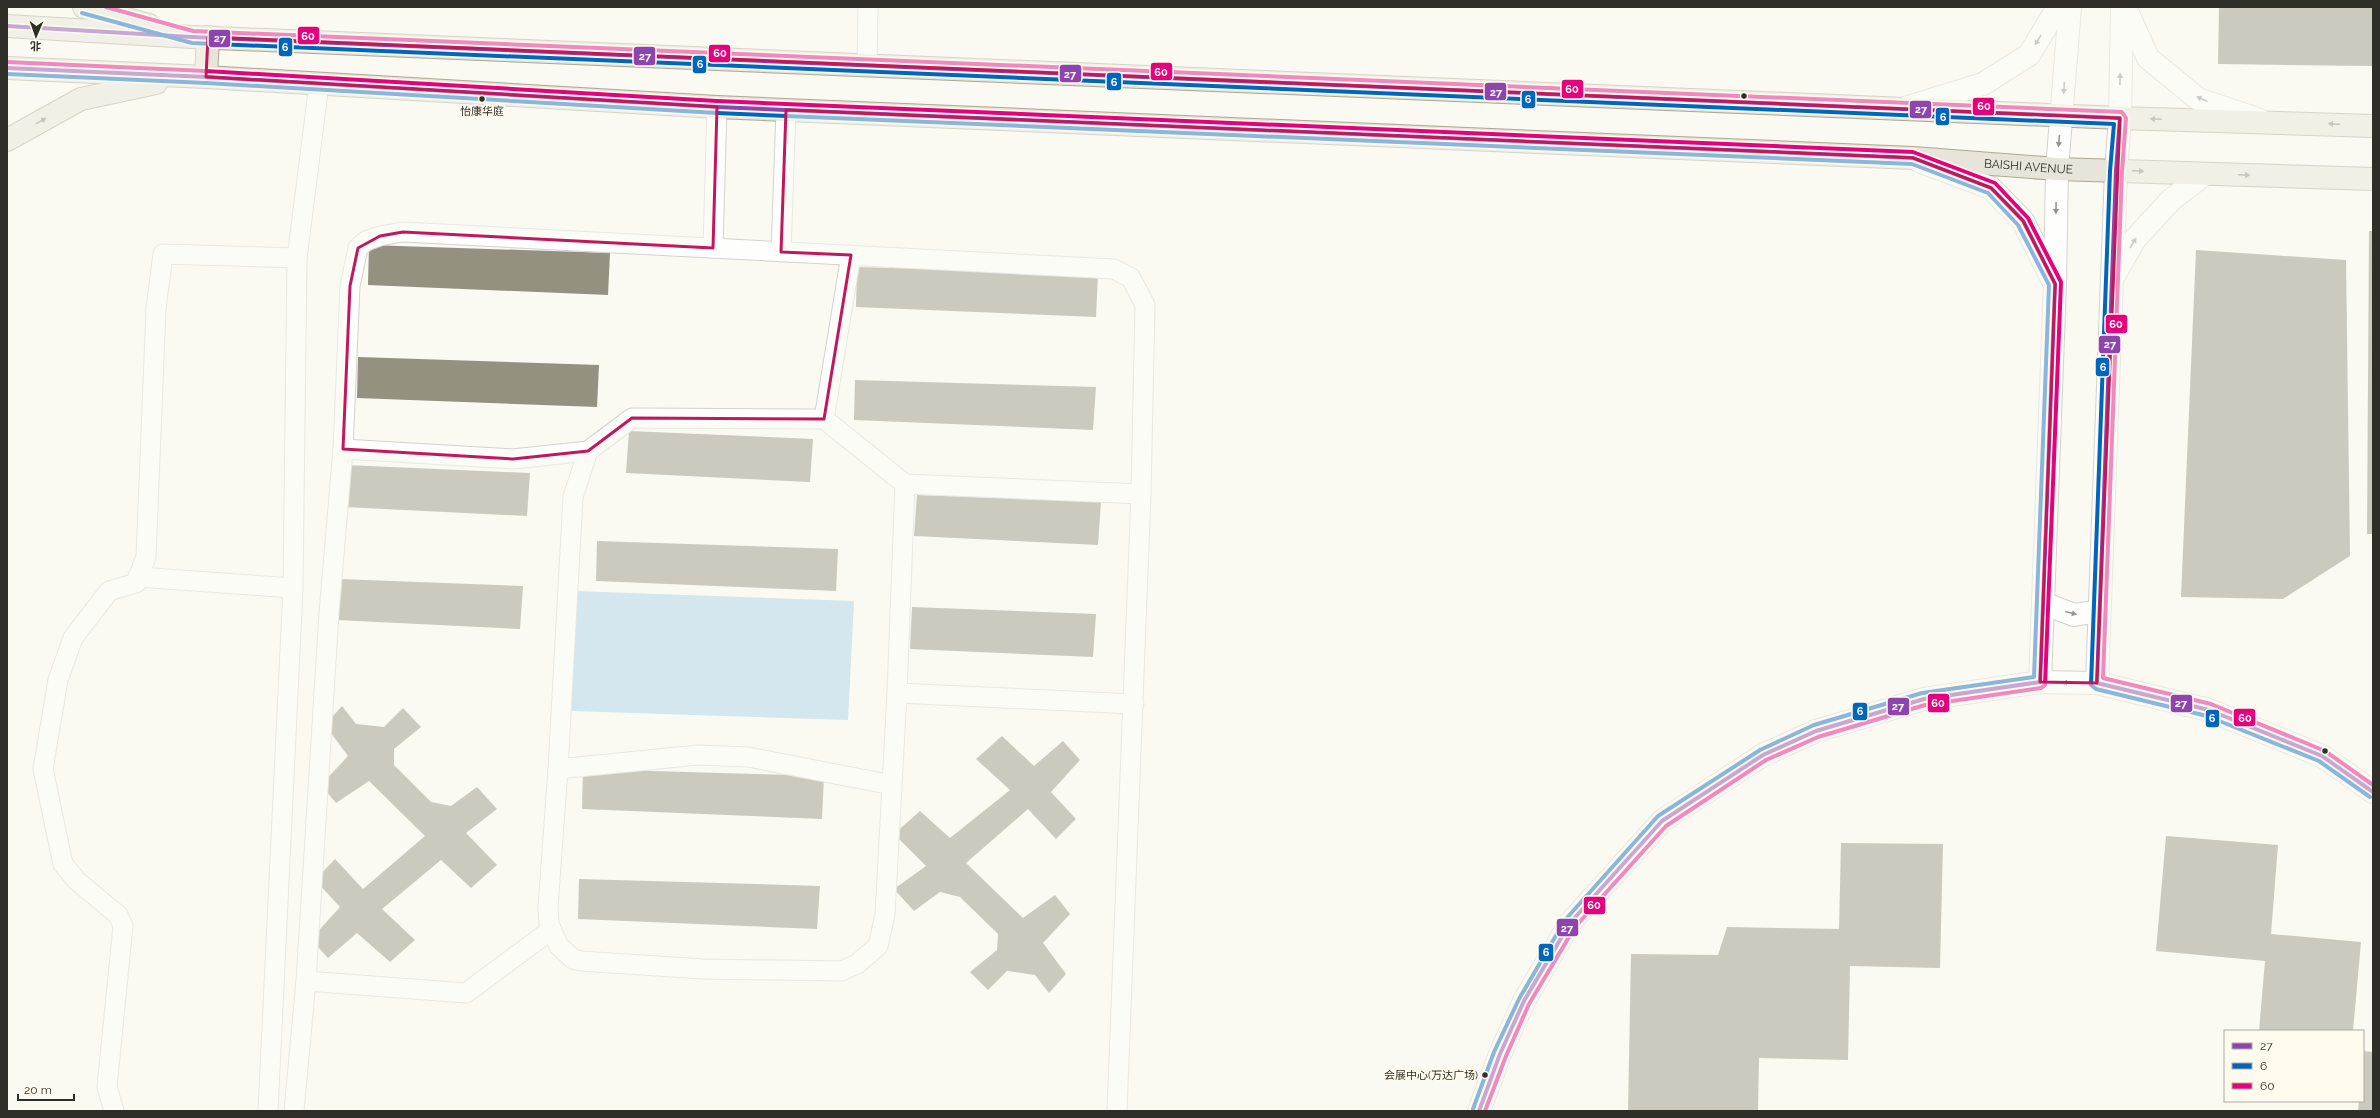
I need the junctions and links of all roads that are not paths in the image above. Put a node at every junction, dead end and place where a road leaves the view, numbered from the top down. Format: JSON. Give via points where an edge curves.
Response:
{"nodes":[{"id":1,"x":84,"y":7,"type":"edge"},
{"id":2,"x":868,"y":7,"type":"edge"},
{"id":3,"x":2058,"y":7,"type":"edge"},
{"id":4,"x":2070,"y":7,"type":"edge"},
{"id":5,"x":2123,"y":7,"type":"edge"},
{"id":6,"x":7,"y":26,"type":"edge"},
{"id":7,"x":200,"y":37,"type":"junction"},
{"id":8,"x":867,"y":65,"type":"junction"},
{"id":9,"x":7,"y":68,"type":"edge"},
{"id":10,"x":185,"y":77,"type":"junction"},
{"id":11,"x":206,"y":77,"type":"junction"},
{"id":12,"x":319,"y":84,"type":"junction"},
{"id":13,"x":717,"y":107,"type":"junction"},
{"id":14,"x":1903,"y":108,"type":"junction"},
{"id":15,"x":786,"y":110,"type":"junction"},
{"id":16,"x":2062,"y":114,"type":"junction"},
{"id":17,"x":2120,"y":118,"type":"junction"},
{"id":18,"x":2265,"y":122,"type":"junction"},
{"id":19,"x":2373,"y":126,"type":"edge"},
{"id":20,"x":7,"y":140,"type":"edge"},
{"id":21,"x":1912,"y":158,"type":"junction"},
{"id":22,"x":2057,"y":169,"type":"junction"},
{"id":23,"x":2116,"y":170,"type":"junction"},
{"id":24,"x":2205,"y":174,"type":"junction"},
{"id":25,"x":2373,"y":179,"type":"edge"},
{"id":26,"x":713,"y":248,"type":"junction"},
{"id":27,"x":780,"y":252,"type":"junction"},
{"id":28,"x":851,"y":255,"type":"junction"},
{"id":29,"x":297,"y":258,"type":"junction"},
{"id":30,"x":2113,"y":277,"type":"junction"},
{"id":31,"x":2055,"y":284,"type":"junction"},
{"id":32,"x":824,"y":419,"type":"junction"},
{"id":33,"x":343,"y":449,"type":"junction"},
{"id":34,"x":588,"y":451,"type":"junction"},
{"id":35,"x":905,"y":484,"type":"junction"},
{"id":36,"x":1142,"y":494,"type":"junction"},
{"id":37,"x":138,"y":577,"type":"junction"},
{"id":38,"x":294,"y":588,"type":"junction"},
{"id":39,"x":2043,"y":603,"type":"junction"},
{"id":40,"x":2099,"y":611,"type":"junction"},
{"id":41,"x":2040,"y":682,"type":"junction"},
{"id":42,"x":2096,"y":683,"type":"junction"},
{"id":43,"x":897,"y":693,"type":"junction"},
{"id":44,"x":1134,"y":704,"type":"junction"},
{"id":45,"x":558,"y":769,"type":"junction"},
{"id":46,"x":892,"y":785,"type":"junction"},
{"id":47,"x":2373,"y":792,"type":"edge"},
{"id":48,"x":551,"y":930,"type":"junction"},
{"id":49,"x":306,"y":981,"type":"junction"},
{"id":50,"x":114,"y":1111,"type":"edge"},
{"id":51,"x":268,"y":1111,"type":"edge"},
{"id":52,"x":294,"y":1111,"type":"edge"},
{"id":53,"x":1117,"y":1111,"type":"edge"},
{"id":54,"x":1479,"y":1111,"type":"edge"}],
"edges":[{"from":1,"to":7,"type":"main road"},
{"from":2,"to":8,"type":"street"},
{"from":3,"to":14,"type":"main road","one_way":true,"via":[[2029,55],[2023,59],[1983,84]]},
{"from":4,"to":16,"type":"main road","one_way":true},
{"from":17,"to":5,"type":"main road","one_way":true},
{"from":18,"to":5,"type":"main road","one_way":true,"via":[[2198,99],[2148,58]]},
{"from":6,"to":7,"type":"main road"},
{"from":7,"to":8,"type":"main road"},
{"from":7,"to":11,"type":"main road"},
{"from":8,"to":14,"type":"main road"},
{"from":9,"to":10,"type":"main road","name":"BAISHI AVENUE"},
{"from":10,"to":11,"type":"main road","name":"BAISHI AVENUE"},
{"from":20,"to":10,"type":"main road","one_way":true,"via":[[81,99]]},
{"from":11,"to":12,"type":"main road","name":"BAISHI AVENUE"},
{"from":12,"to":13,"type":"main road","name":"BAISHI AVENUE"},
{"from":12,"to":29,"type":"street"},
{"from":13,"to":15,"type":"main road","name":"BAISHI AVENUE"},
{"from":13,"to":26,"type":"street"},
{"from":14,"to":16,"type":"main road"},
{"from":15,"to":21,"type":"main road","name":"BAISHI AVENUE"},
{"from":15,"to":27,"type":"street"},
{"from":16,"to":17,"type":"main road"},
{"from":16,"to":22,"type":"main road","one_way":true},
{"from":18,"to":17,"type":"main road","one_way":true},
{"from":17,"to":23,"type":"main road"},
{"from":19,"to":18,"type":"main road","one_way":true},
{"from":21,"to":22,"type":"main road","name":"BAISHI AVENUE"},
{"from":21,"to":31,"type":"main road","via":[[1991,188],[2023,221]]},
{"from":22,"to":23,"type":"main road","name":"BAISHI AVENUE"},
{"from":22,"to":31,"type":"main road","one_way":true},
{"from":23,"to":24,"type":"main road","name":"BAISHI AVENUE","one_way":true},
{"from":23,"to":30,"type":"main road"},
{"from":24,"to":25,"type":"main road","name":"BAISHI AVENUE","one_way":true},
{"from":30,"to":24,"type":"main road","one_way":true,"via":[[2135,239],[2171,200]]},
{"from":26,"to":27,"type":"street"},
{"from":26,"to":33,"type":"street","via":[[403,232],[366,241],[358,248],[350,286]]},
{"from":27,"to":28,"type":"street"},
{"from":28,"to":32,"type":"street"},
{"from":28,"to":36,"type":"street","via":[[1114,269],[1131,278],[1145,305]]},
{"from":29,"to":37,"type":"street","via":[[163,254],[156,308],[146,557]]},
{"from":29,"to":38,"type":"street"},
{"from":30,"to":40,"type":"main road"},
{"from":31,"to":39,"type":"main road"},
{"from":32,"to":34,"type":"street","via":[[632,418]]},
{"from":32,"to":35,"type":"street"},
{"from":33,"to":34,"type":"street","via":[[513,459]]},
{"from":33,"to":49,"type":"street","via":[[329,613]]},
{"from":34,"to":45,"type":"street","via":[[572,497]]},
{"from":35,"to":36,"type":"street"},
{"from":35,"to":43,"type":"street"},
{"from":36,"to":44,"type":"street"},
{"from":37,"to":38,"type":"street"},
{"from":37,"to":50,"type":"street","via":[[136,582],[109,591],[73,638],[58,680],[42,769],[63,864],[77,881],[118,915],[123,926],[107,1087]]},
{"from":38,"to":51,"type":"street"},
{"from":39,"to":40,"type":"main road","one_way":true,"via":[[2074,615]]},
{"from":39,"to":41,"type":"main road"},
{"from":40,"to":42,"type":"main road"},
{"from":42,"to":41,"type":"main road","one_way":true},
{"from":41,"to":54,"type":"main road","via":[[1924,699],[1816,731],[1763,755],[1662,821],[1570,923],[1524,1001],[1500,1054]]},
{"from":42,"to":47,"type":"main road","via":[[2209,710],[2322,756]]},
{"from":43,"to":44,"type":"street"},
{"from":43,"to":46,"type":"street"},
{"from":44,"to":53,"type":"street"},
{"from":45,"to":46,"type":"street","via":[[698,755],[748,757]]},
{"from":45,"to":48,"type":"street","via":[[548,908]]},
{"from":46,"to":48,"type":"street","via":[[882,935],[878,946],[848,969],[703,969],[581,961],[574,959],[559,946]]},
{"from":48,"to":49,"type":"street","via":[[466,992]]},
{"from":49,"to":52,"type":"street"}]}
